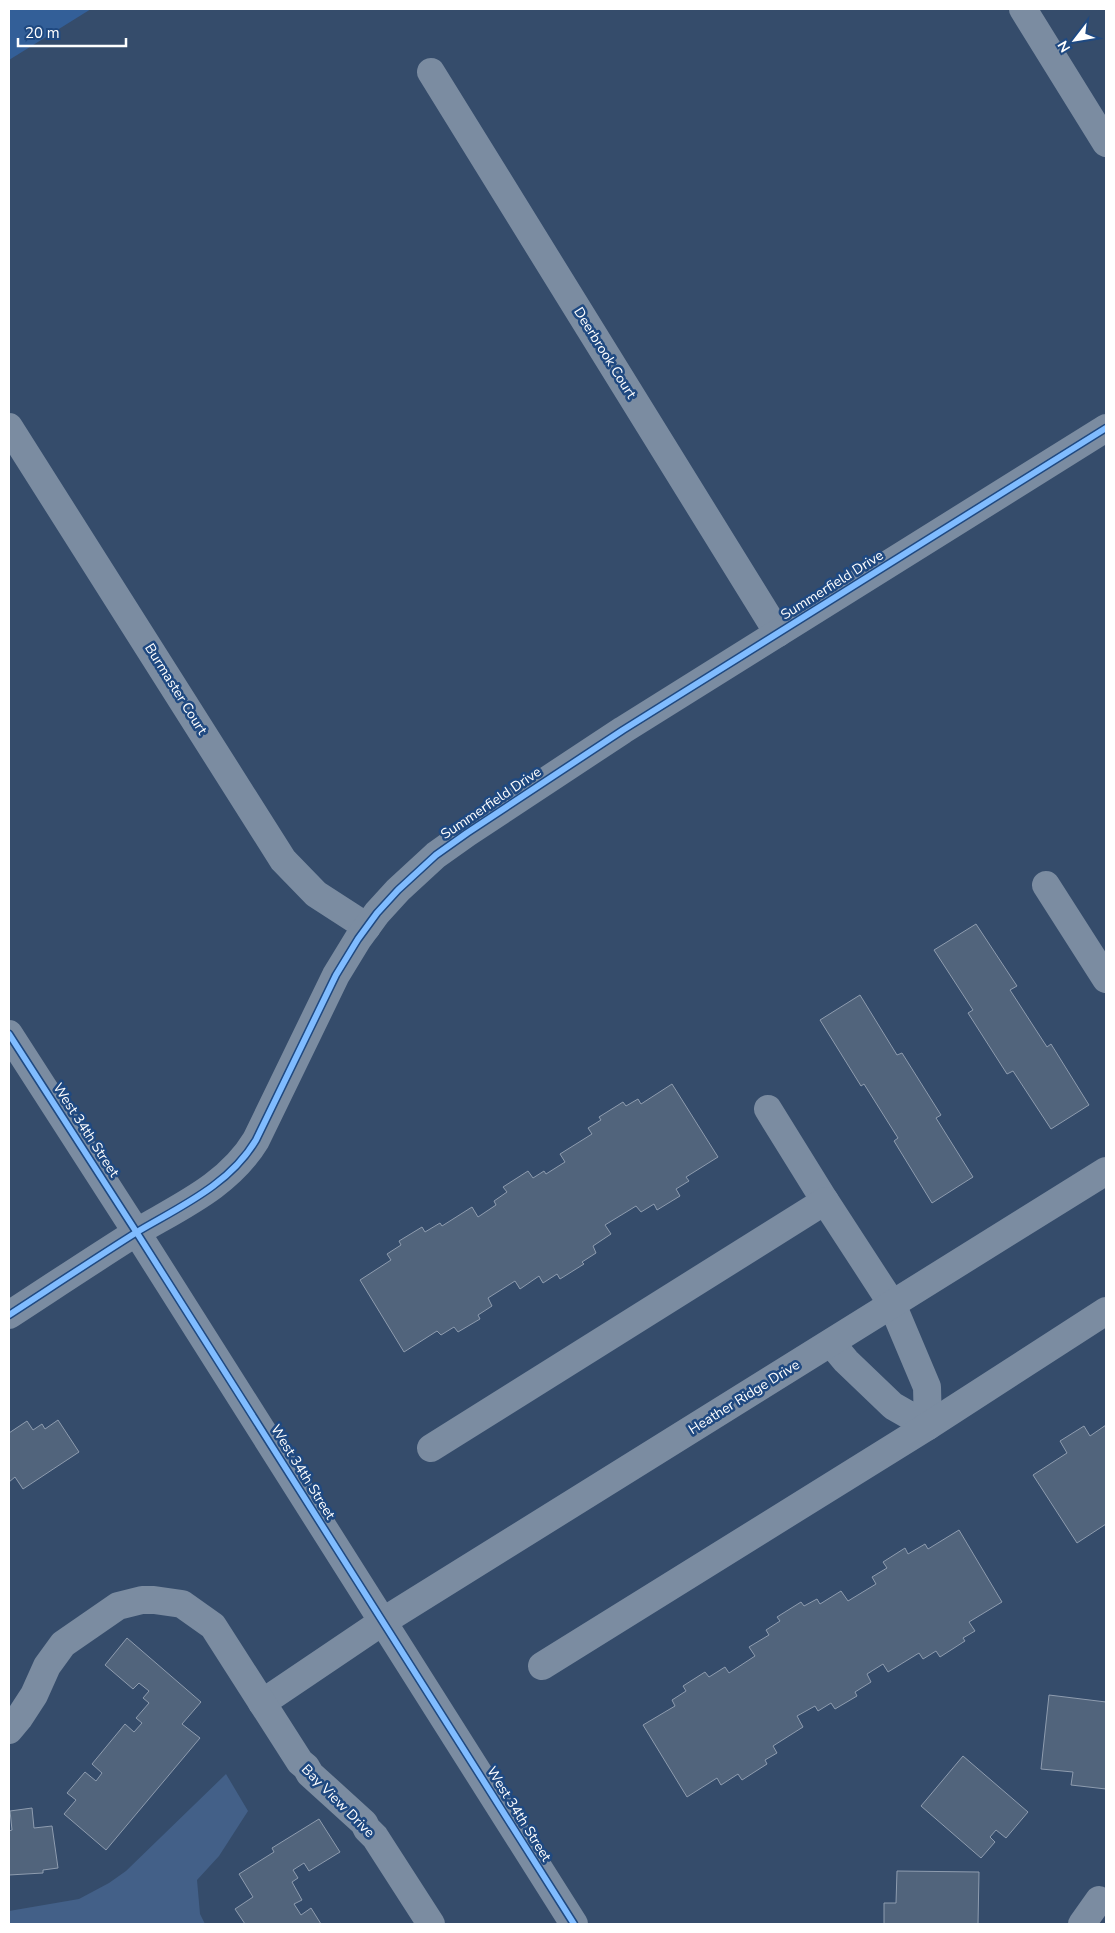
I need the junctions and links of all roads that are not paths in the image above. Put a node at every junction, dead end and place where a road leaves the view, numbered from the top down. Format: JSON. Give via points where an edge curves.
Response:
{"nodes":[{"id":1,"x":1023,"y":9,"type":"edge"},
{"id":2,"x":431,"y":72,"type":"dead end"},
{"id":3,"x":1106,"y":143,"type":"edge"},
{"id":4,"x":9,"y":426,"type":"edge"},
{"id":5,"x":1106,"y":428,"type":"edge"},
{"id":6,"x":778,"y":633,"type":"junction"},
{"id":7,"x":1046,"y":885,"type":"dead end"},
{"id":8,"x":367,"y":927,"type":"junction"},
{"id":9,"x":1106,"y":979,"type":"edge"},
{"id":10,"x":9,"y":1034,"type":"edge"},
{"id":11,"x":768,"y":1109,"type":"dead end"},
{"id":12,"x":1106,"y":1171,"type":"edge"},
{"id":13,"x":825,"y":1201,"type":"junction"},
{"id":14,"x":137,"y":1232,"type":"junction"},
{"id":15,"x":892,"y":1304,"type":"junction"},
{"id":16,"x":1106,"y":1311,"type":"edge"},
{"id":17,"x":9,"y":1315,"type":"edge"},
{"id":18,"x":831,"y":1343,"type":"junction"},
{"id":19,"x":928,"y":1426,"type":"junction"},
{"id":20,"x":432,"y":1448,"type":"dead end"},
{"id":21,"x":382,"y":1622,"type":"junction"},
{"id":22,"x":542,"y":1666,"type":"dead end"},
{"id":23,"x":262,"y":1703,"type":"junction"},
{"id":24,"x":9,"y":1730,"type":"edge"},
{"id":25,"x":1099,"y":1900,"type":"dead end"},
{"id":26,"x":431,"y":1924,"type":"edge"},
{"id":27,"x":574,"y":1924,"type":"edge"},
{"id":28,"x":1082,"y":1924,"type":"edge"}],
"edges":[{"from":1,"to":3,"type":"street"},
{"from":2,"to":6,"type":"street","name":"Deerbrook Court"},
{"from":4,"to":8,"type":"street","name":"Burmaster Court","via":[[283,860],[316,894]]},
{"from":5,"to":6,"type":"street","name":"Summerfield Drive"},
{"from":6,"to":8,"type":"street","name":"Summerfield Drive","via":[[623,730],[454,842],[398,890]]},
{"from":7,"to":9,"type":"street"},
{"from":8,"to":14,"type":"street","name":"Summerfield Drive","via":[[336,975],[256,1140],[241,1162],[215,1186]]},
{"from":10,"to":14,"type":"street","name":"West 34th Street"},
{"from":11,"to":13,"type":"street"},
{"from":12,"to":15,"type":"street","name":"Heather Ridge Drive"},
{"from":13,"to":15,"type":"street"},
{"from":13,"to":20,"type":"street"},
{"from":14,"to":17,"type":"street","name":"Summerfield Drive"},
{"from":14,"to":21,"type":"street","name":"West 34th Street"},
{"from":15,"to":18,"type":"street","name":"Heather Ridge Drive"},
{"from":15,"to":19,"type":"street","via":[[927,1387]]},
{"from":16,"to":19,"type":"street"},
{"from":18,"to":19,"type":"street","via":[[846,1362],[893,1406]]},
{"from":18,"to":21,"type":"street","name":"Heather Ridge Drive"},
{"from":19,"to":22,"type":"street"},
{"from":21,"to":23,"type":"street"},
{"from":21,"to":27,"type":"street","name":"West 34th Street"},
{"from":23,"to":24,"type":"street","name":"Bay View Drive","via":[[213,1626],[182,1604],[142,1600],[118,1606],[63,1644],[47,1666],[34,1695]]},
{"from":23,"to":26,"type":"street","name":"Bay View Drive","via":[[310,1774],[375,1837]]},
{"from":25,"to":28,"type":"street"}]}
